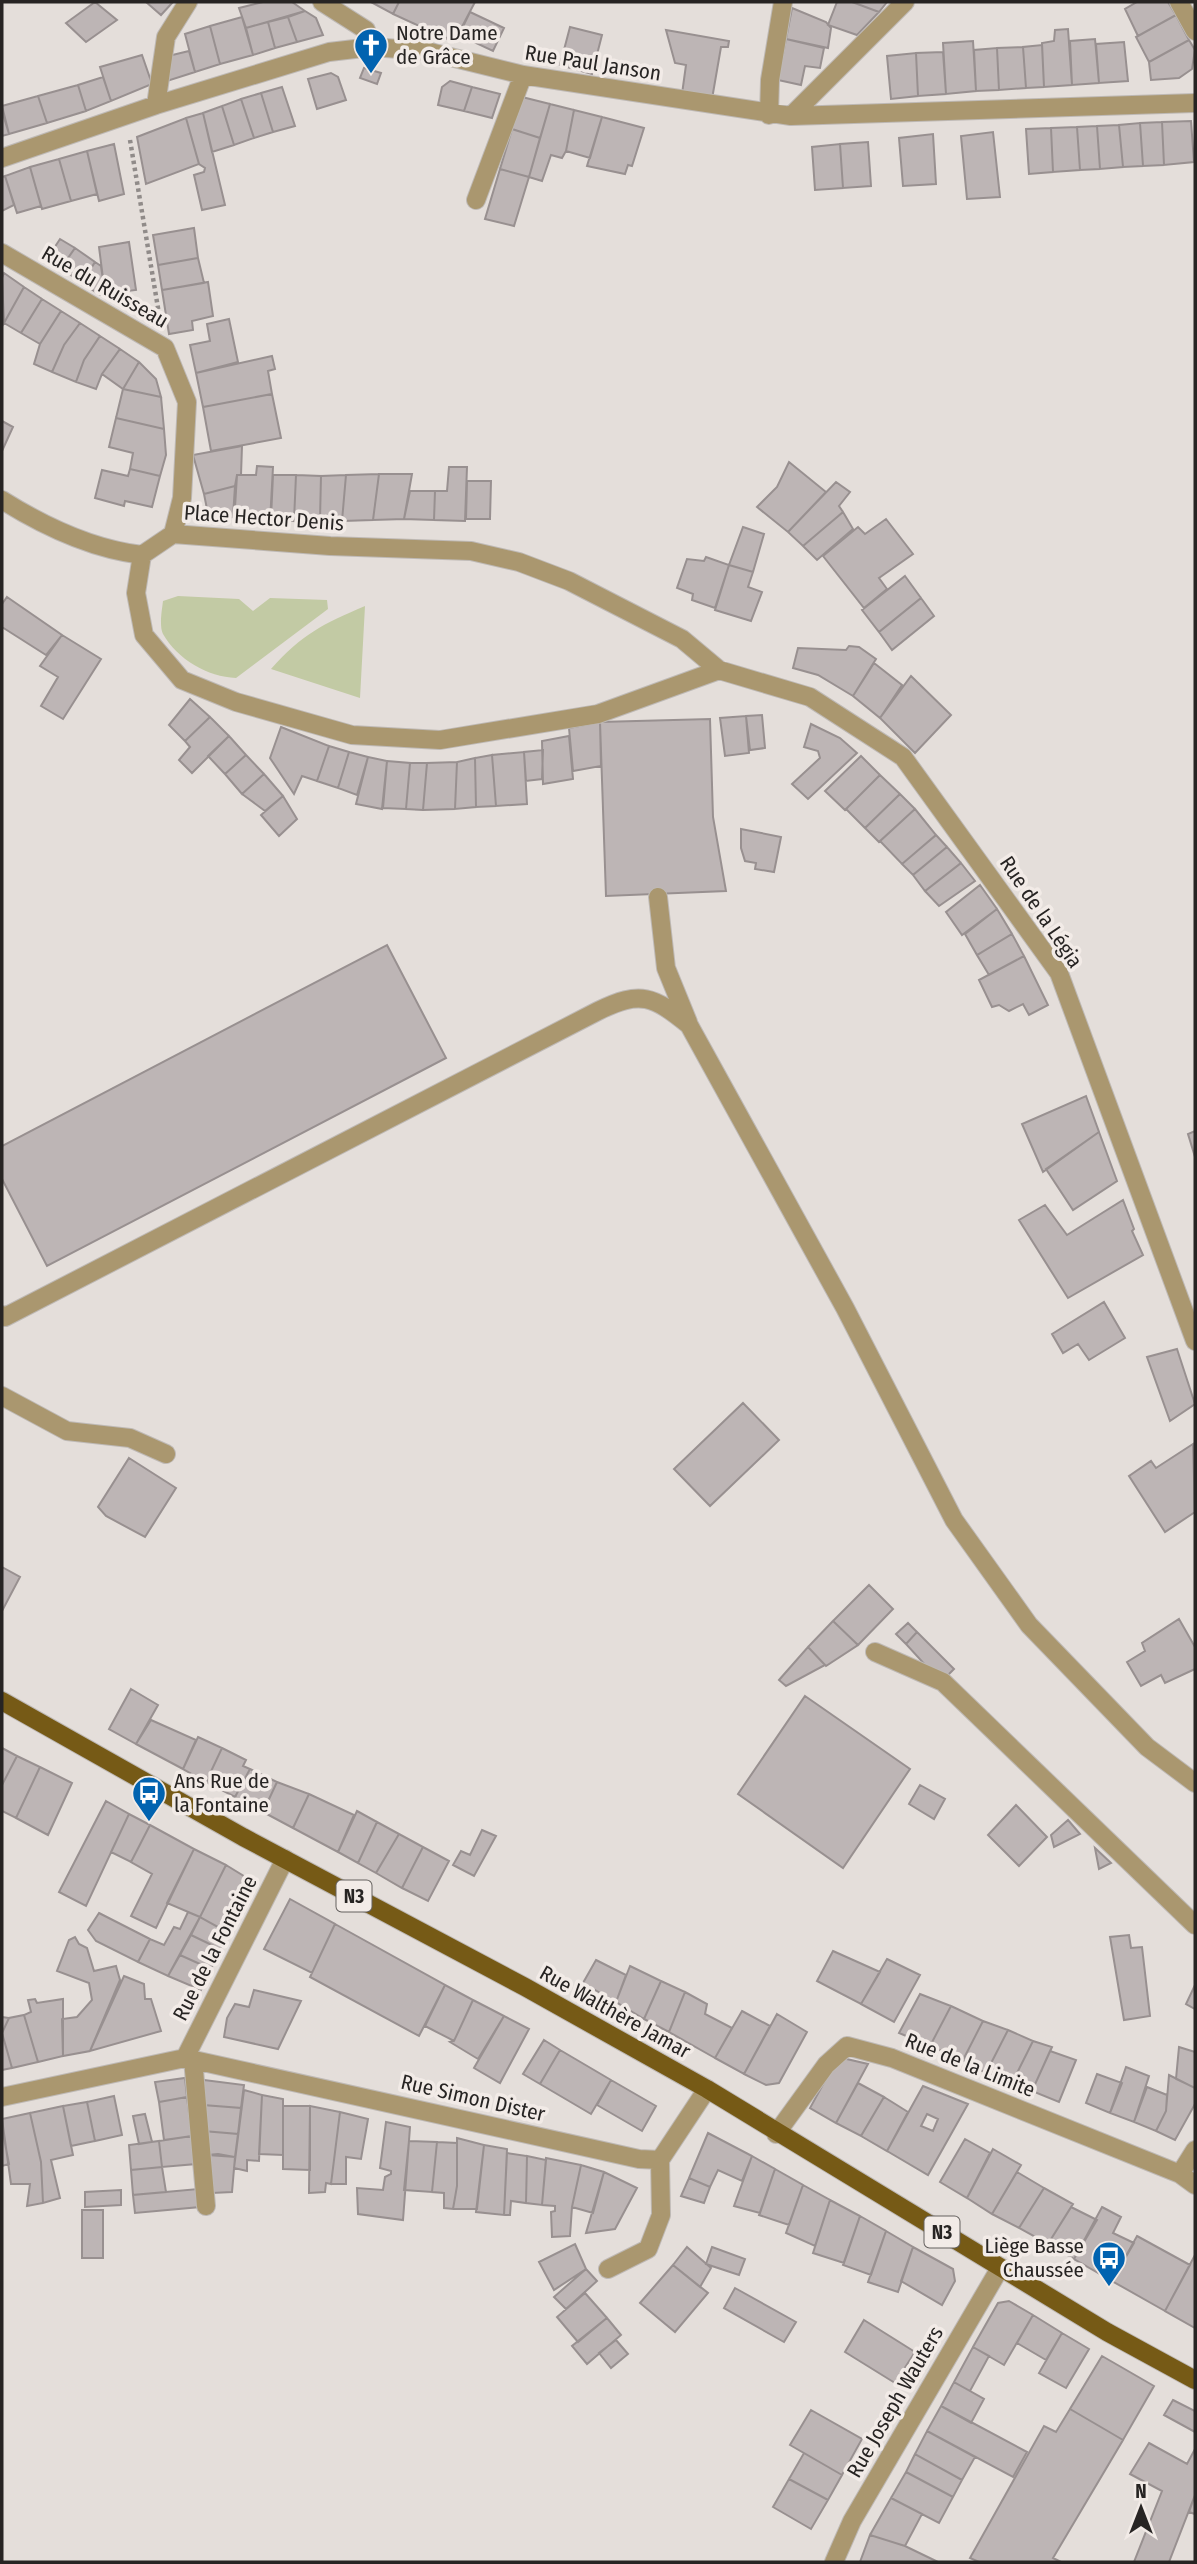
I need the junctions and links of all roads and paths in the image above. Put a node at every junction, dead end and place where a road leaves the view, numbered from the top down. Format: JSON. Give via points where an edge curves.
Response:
{"nodes":[{"id":1,"x":188,"y":2,"type":"edge"},
{"id":2,"x":322,"y":2,"type":"edge"},
{"id":3,"x":783,"y":2,"type":"edge"},
{"id":4,"x":905,"y":2,"type":"edge"},
{"id":5,"x":1179,"y":2,"type":"edge"},
{"id":6,"x":1195,"y":31,"type":"edge"},
{"id":7,"x":372,"y":47,"type":"junction"},
{"id":8,"x":523,"y":75,"type":"junction"},
{"id":9,"x":1195,"y":103,"type":"edge"},
{"id":10,"x":156,"y":105,"type":"junction"},
{"id":11,"x":125,"y":115,"type":"junction"},
{"id":12,"x":769,"y":115,"type":"junction"},
{"id":13,"x":791,"y":116,"type":"junction"},
{"id":14,"x":2,"y":158,"type":"edge"},
{"id":15,"x":476,"y":200,"type":"dead end"},
{"id":16,"x":2,"y":253,"type":"edge"},
{"id":17,"x":160,"y":322,"type":"dead end"},
{"id":18,"x":2,"y":500,"type":"edge"},
{"id":19,"x":173,"y":534,"type":"junction"},
{"id":20,"x":142,"y":555,"type":"junction"},
{"id":21,"x":719,"y":670,"type":"junction"},
{"id":22,"x":658,"y":897,"type":"dead end"},
{"id":23,"x":689,"y":1025,"type":"junction"},
{"id":24,"x":2,"y":1315,"type":"edge"},
{"id":25,"x":1195,"y":1341,"type":"edge"},
{"id":26,"x":2,"y":1396,"type":"edge"},
{"id":27,"x":166,"y":1454,"type":"dead end"},
{"id":28,"x":876,"y":1652,"type":"dead end"},
{"id":29,"x":2,"y":1701,"type":"edge"},
{"id":30,"x":1195,"y":1783,"type":"edge"},
{"id":31,"x":285,"y":1859,"type":"junction"},
{"id":32,"x":1195,"y":1925,"type":"edge"},
{"id":33,"x":189,"y":2059,"type":"junction"},
{"id":34,"x":707,"y":2089,"type":"junction"},
{"id":35,"x":2,"y":2097,"type":"edge"},
{"id":36,"x":776,"y":2134,"type":"junction"},
{"id":37,"x":1195,"y":2150,"type":"edge"},
{"id":38,"x":660,"y":2160,"type":"junction"},
{"id":39,"x":1188,"y":2180,"type":"edge"},
{"id":40,"x":206,"y":2206,"type":"dead end"},
{"id":41,"x":1000,"y":2267,"type":"junction"},
{"id":42,"x":608,"y":2269,"type":"dead end"},
{"id":43,"x":1195,"y":2380,"type":"edge"},
{"id":44,"x":834,"y":2562,"type":"edge"}],
"edges":[{"from":1,"to":10,"type":"street","via":[[166,37]]},
{"from":2,"to":7,"type":"street","via":[[366,30]]},
{"from":3,"to":12,"type":"street"},
{"from":4,"to":13,"type":"street"},
{"from":5,"to":6,"type":"street"},
{"from":7,"to":8,"type":"street","name":"Rue Paul Janson","via":[[426,51]]},
{"from":7,"to":10,"type":"street","name":"Rue Paul Janson","via":[[329,52]]},
{"from":8,"to":12,"type":"street","name":"Rue Paul Janson"},
{"from":8,"to":15,"type":"street"},
{"from":9,"to":13,"type":"street","name":"Rue Paul Janson"},
{"from":10,"to":11,"type":"street","name":"Rue Paul Janson"},
{"from":11,"to":14,"type":"street","name":"Rue Paul Janson"},
{"from":11,"to":17,"type":"path"},
{"from":12,"to":13,"type":"street","name":"Rue Paul Janson"},
{"from":16,"to":19,"type":"street","name":"Rue du Ruisseau","via":[[165,348],[187,402],[182,498]]},
{"from":18,"to":20,"type":"street","via":[[58,531],[110,551]]},
{"from":19,"to":20,"type":"street","name":"Place Hector Denis"},
{"from":19,"to":21,"type":"street","name":"Place Hector Denis","via":[[471,551],[519,562],[569,580],[682,639]]},
{"from":20,"to":21,"type":"street","via":[[136,593],[144,635],[182,680],[236,702],[352,735],[440,740],[598,714]]},
{"from":21,"to":25,"type":"street","name":"Rue de la Légia","via":[[810,697],[903,757],[1059,973]]},
{"from":22,"to":23,"type":"street","via":[[666,968]]},
{"from":23,"to":24,"type":"street","via":[[659,1001],[624,999]]},
{"from":23,"to":30,"type":"street","via":[[845,1308],[954,1520],[1028,1625],[1147,1746]]},
{"from":26,"to":27,"type":"street","via":[[67,1432],[130,1438]]},
{"from":28,"to":32,"type":"street","via":[[943,1682]]},
{"from":29,"to":31,"type":"main road","name":"Rue Walthère Jamar","number":"N3"},
{"from":31,"to":33,"type":"street","name":"Rue de la Fontaine"},
{"from":31,"to":34,"type":"main road","name":"Rue Walthère Jamar","number":"N3"},
{"from":33,"to":35,"type":"street","name":"Rue Simon Dister"},
{"from":33,"to":38,"type":"street","name":"Rue Simon Dister"},
{"from":33,"to":40,"type":"street"},
{"from":34,"to":36,"type":"main road","name":"Rue Walthère Jamar","number":"N3"},
{"from":34,"to":38,"type":"street"},
{"from":36,"to":39,"type":"street","name":"Rue de la Limite","via":[[826,2065],[847,2046],[892,2058]]},
{"from":36,"to":41,"type":"main road","name":"Rue Walthère Jamar","number":"N3"},
{"from":37,"to":39,"type":"street"},
{"from":38,"to":42,"type":"street","via":[[661,2215],[648,2249]]},
{"from":41,"to":43,"type":"main road","name":"Rue Walthère Jamar","number":"N3"},
{"from":41,"to":44,"type":"street","name":"Rue Joseph Wauters","via":[[852,2521]]}]}
